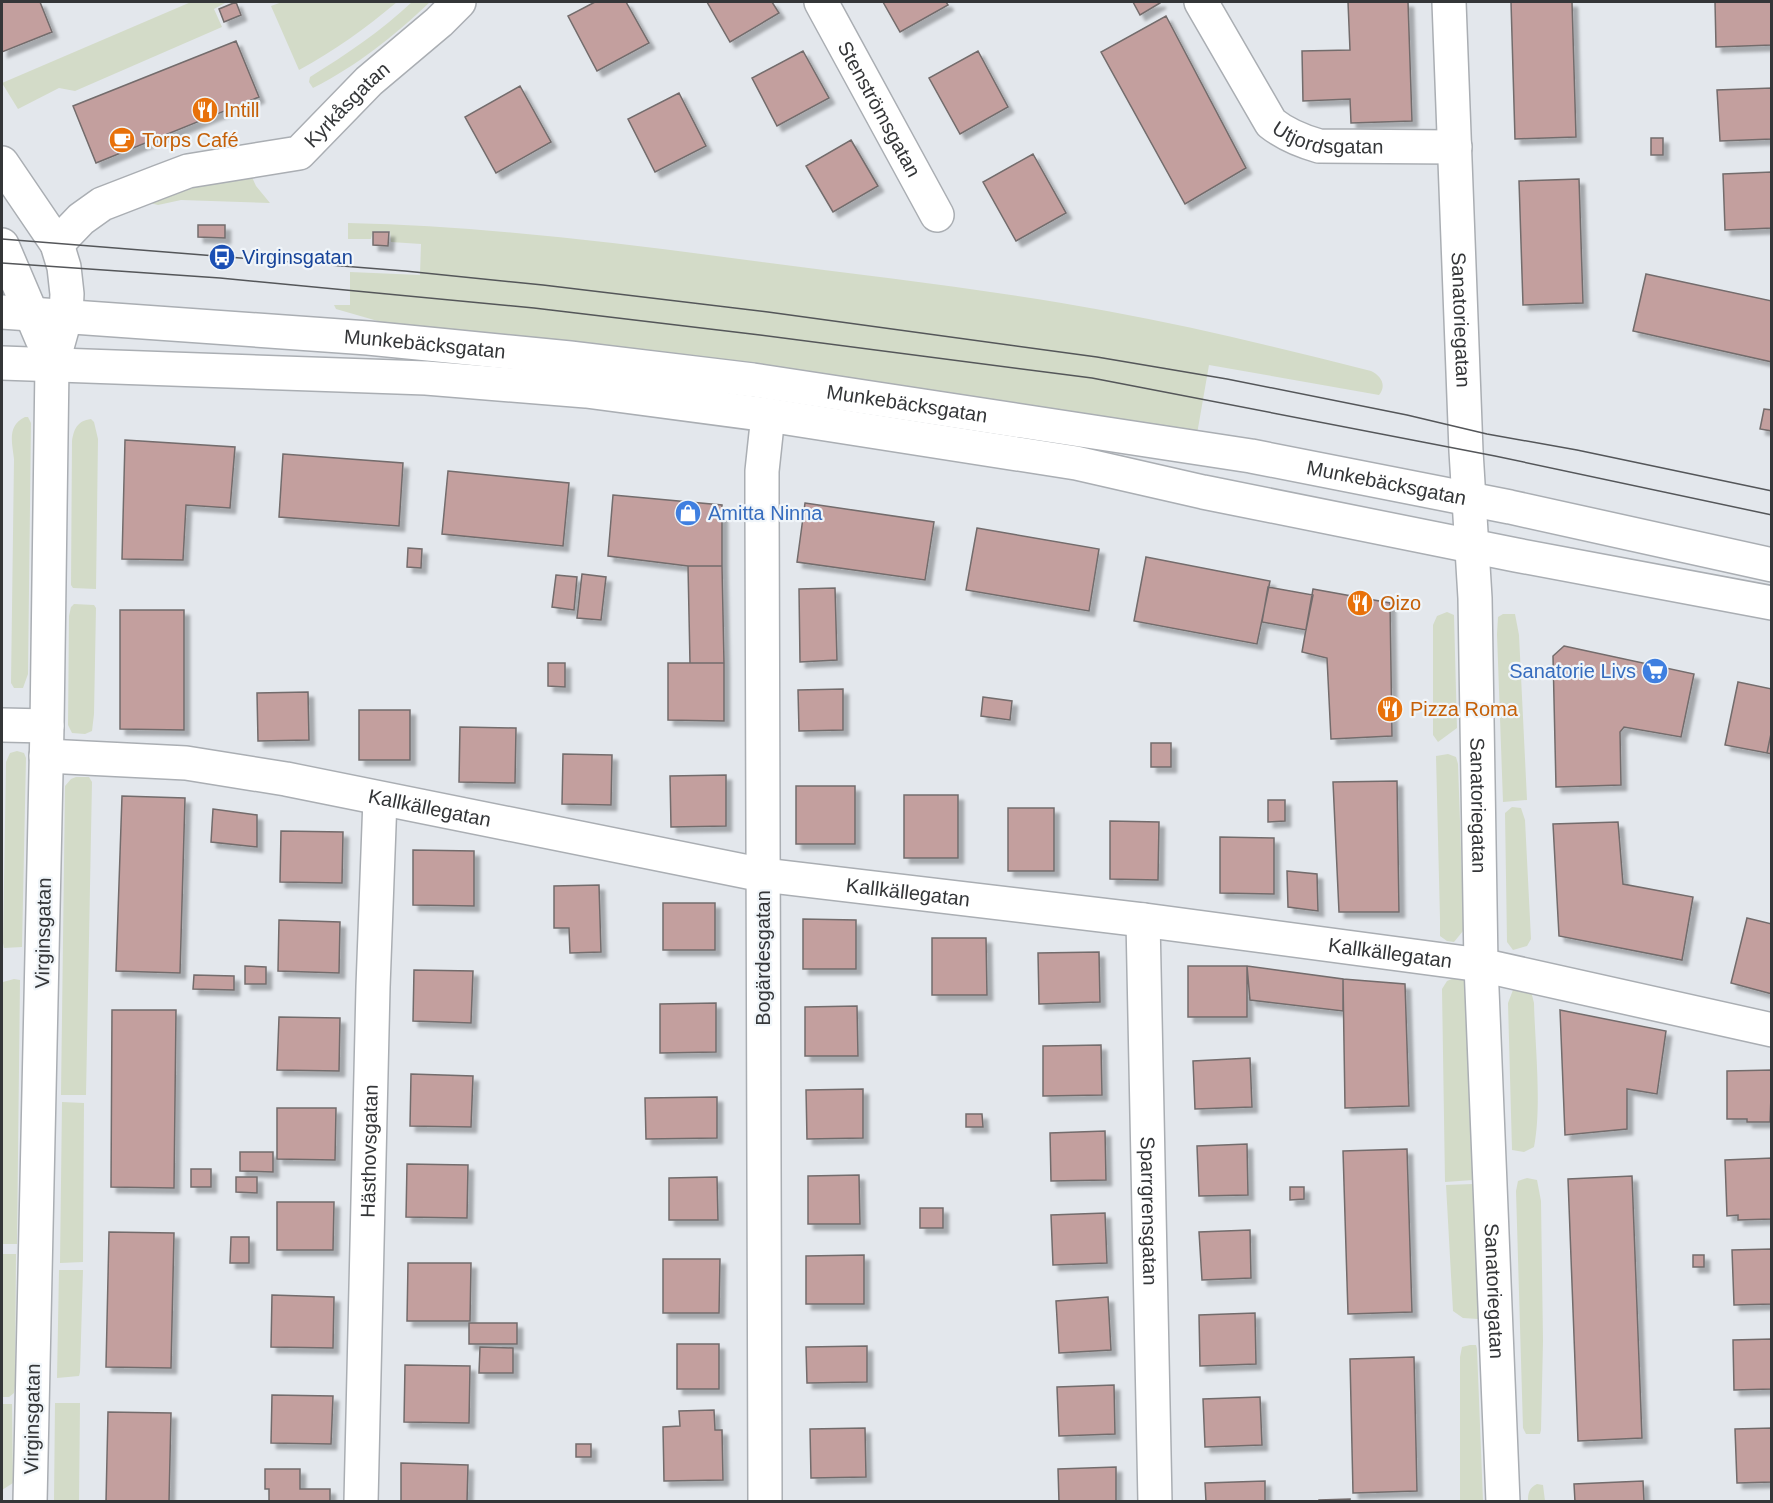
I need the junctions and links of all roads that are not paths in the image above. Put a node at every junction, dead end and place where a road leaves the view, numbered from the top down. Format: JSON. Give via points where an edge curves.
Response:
{"nodes":[{"id":1,"x":459,"y":2,"type":"edge"},
{"id":2,"x":821,"y":2,"type":"edge"},
{"id":3,"x":1201,"y":2,"type":"edge"},
{"id":4,"x":1449,"y":2,"type":"edge"},
{"id":5,"x":1455,"y":147,"type":"junction"},
{"id":6,"x":2,"y":163,"type":"edge"},
{"id":7,"x":937,"y":215,"type":"dead end"},
{"id":8,"x":57,"y":244,"type":"junction"},
{"id":9,"x":4,"y":262,"type":"edge"},
{"id":10,"x":17,"y":312,"type":"edge"},
{"id":11,"x":66,"y":315,"type":"junction"},
{"id":12,"x":2,"y":363,"type":"edge"},
{"id":13,"x":52,"y":365,"type":"junction"},
{"id":14,"x":768,"y":415,"type":"junction"},
{"id":15,"x":1469,"y":498,"type":"junction"},
{"id":16,"x":1473,"y":545,"type":"junction"},
{"id":17,"x":1772,"y":565,"type":"edge"},
{"id":18,"x":1772,"y":603,"type":"edge"},
{"id":19,"x":2,"y":725,"type":"edge"},
{"id":20,"x":47,"y":741,"type":"junction"},
{"id":21,"x":380,"y":800,"type":"junction"},
{"id":22,"x":763,"y":875,"type":"junction"},
{"id":23,"x":1143,"y":920,"type":"junction"},
{"id":24,"x":1481,"y":965,"type":"junction"},
{"id":25,"x":1772,"y":1030,"type":"edge"},
{"id":26,"x":30,"y":1502,"type":"edge"},
{"id":27,"x":361,"y":1502,"type":"edge"},
{"id":28,"x":765,"y":1502,"type":"edge"},
{"id":29,"x":1155,"y":1502,"type":"edge"},
{"id":30,"x":1503,"y":1502,"type":"edge"}],
"edges":[{"from":1,"to":8,"type":"street","name":"Kyrkåsgatan","via":[[369,81],[298,153],[188,171],[102,204]]},
{"from":2,"to":7,"type":"street","name":"Stenströmsgatan"},
{"from":3,"to":5,"type":"street","name":"Utjordsgatan","via":[[1271,123],[1282,132],[1319,146]]},
{"from":4,"to":5,"type":"street","name":"Sanatoriegatan"},
{"from":5,"to":15,"type":"street","name":"Sanatoriegatan"},
{"from":6,"to":8,"type":"street"},
{"from":8,"to":11,"type":"street","via":[[64,267]]},
{"from":9,"to":10,"type":"street"},
{"from":10,"to":11,"type":"street","name":"Munkebäcksgatan"},
{"from":10,"to":13,"type":"street"},
{"from":11,"to":13,"type":"street"},
{"from":11,"to":15,"type":"street","name":"Munkebäcksgatan","via":[[456,346],[753,380],[1251,456]]},
{"from":12,"to":13,"type":"street","name":"Munkebäcksgatan"},
{"from":13,"to":14,"type":"street","name":"Munkebäcksgatan","via":[[426,378],[586,391]]},
{"from":13,"to":20,"type":"street","name":"Virginsgatan"},
{"from":14,"to":16,"type":"street","name":"Munkebäcksgatan","via":[[1076,463]]},
{"from":14,"to":22,"type":"street","name":"Bogärdesgatan","via":[[762,471]]},
{"from":15,"to":16,"type":"street","name":"Sanatoriegatan"},
{"from":15,"to":17,"type":"street","name":"Munkebäcksgatan"},
{"from":16,"to":18,"type":"street","name":"Munkebäcksgatan"},
{"from":16,"to":24,"type":"street","name":"Sanatoriegatan"},
{"from":19,"to":20,"type":"street","name":"Kallkällegatan"},
{"from":20,"to":21,"type":"street","name":"Kallkällegatan","via":[[286,779]]},
{"from":20,"to":26,"type":"street","name":"Virginsgatan"},
{"from":21,"to":22,"type":"street","name":"Kallkällegatan"},
{"from":21,"to":27,"type":"street","name":"Hästhovsgatan"},
{"from":22,"to":23,"type":"street","name":"Kallkällegatan"},
{"from":22,"to":28,"type":"street","name":"Bogärdesgatan"},
{"from":23,"to":24,"type":"street","name":"Kallkällegatan"},
{"from":23,"to":29,"type":"street","name":"Sparrgrensgatan"},
{"from":24,"to":25,"type":"street","name":"Kallkällegatan"},
{"from":24,"to":30,"type":"street","name":"Sanatoriegatan"}]}
